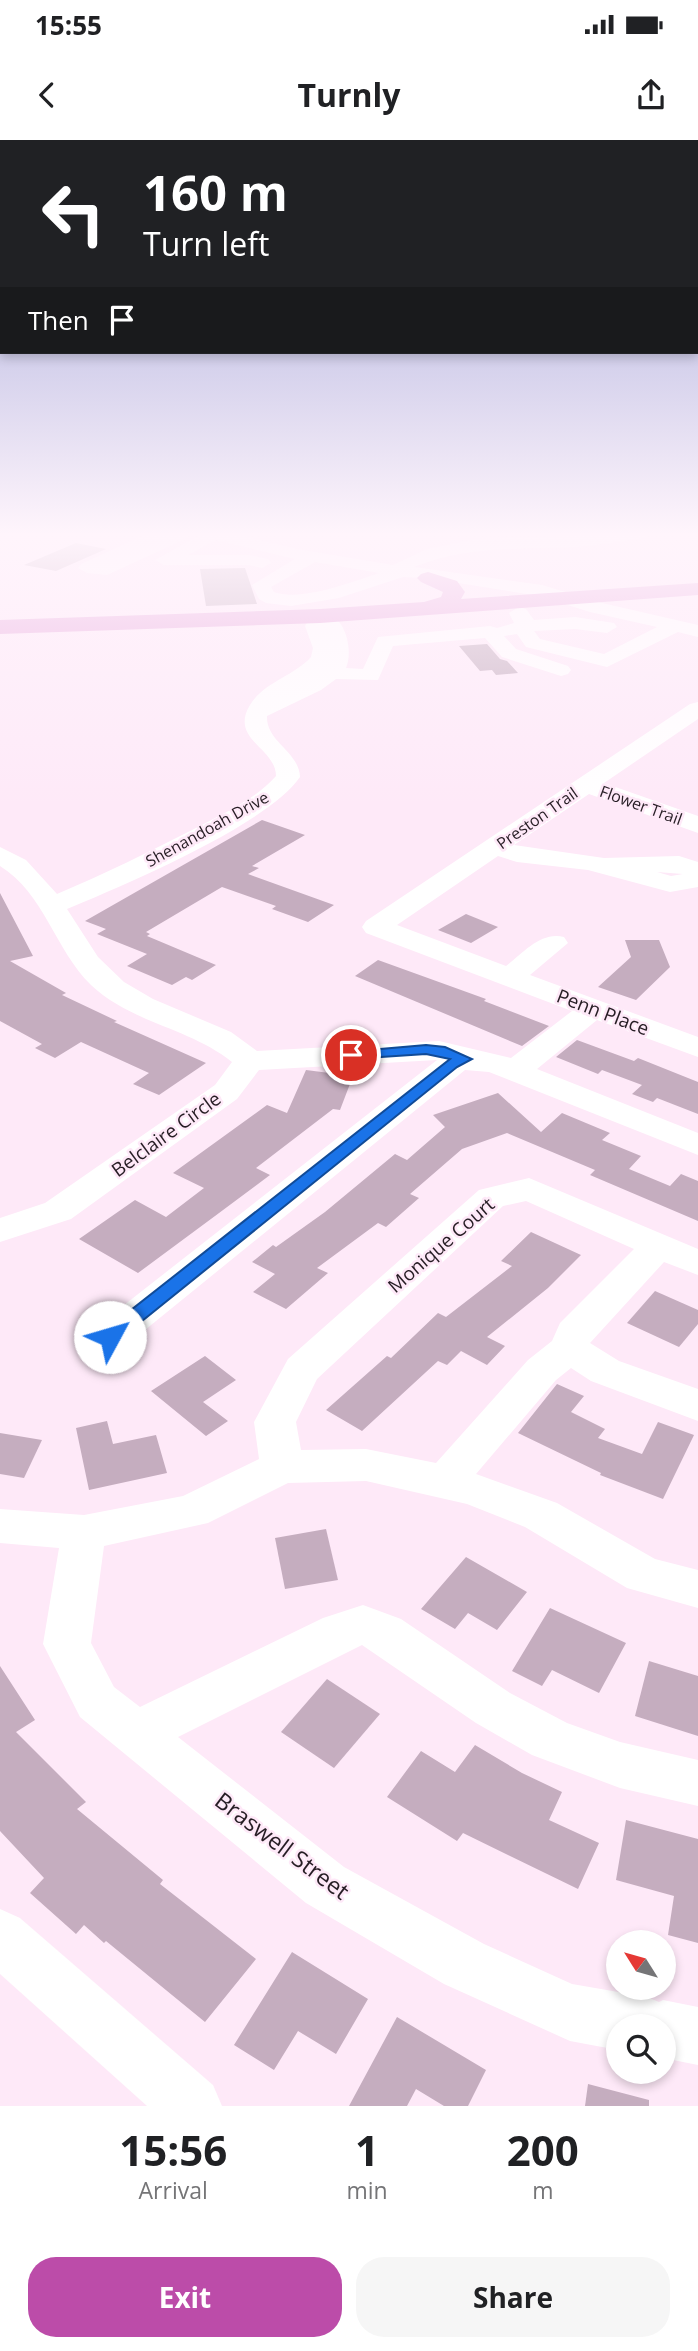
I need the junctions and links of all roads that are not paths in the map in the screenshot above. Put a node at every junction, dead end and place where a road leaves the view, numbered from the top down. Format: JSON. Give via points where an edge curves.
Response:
{"nodes":[{"id":1,"x":485,"y":624,"type":"edge"},
{"id":2,"x":146,"y":625,"type":"edge"},
{"id":3,"x":260,"y":625,"type":"edge"},
{"id":4,"x":323,"y":625,"type":"edge"},
{"id":5,"x":325,"y":625,"type":"edge"},
{"id":6,"x":481,"y":625,"type":"edge"},
{"id":7,"x":523,"y":625,"type":"edge"},
{"id":8,"x":586,"y":625,"type":"edge"},
{"id":9,"x":670,"y":625,"type":"edge"},
{"id":10,"x":675,"y":626,"type":"junction"},
{"id":11,"x":0,"y":627,"type":"edge"},
{"id":12,"x":698,"y":631,"type":"edge"},
{"id":13,"x":0,"y":636,"type":"edge"},
{"id":14,"x":654,"y":636,"type":"junction"},
{"id":15,"x":310,"y":670,"type":"junction"},
{"id":16,"x":561,"y":670,"type":"dead end"},
{"id":17,"x":331,"y":673,"type":"junction"},
{"id":18,"x":698,"y":709,"type":"edge"},
{"id":19,"x":257,"y":712,"type":"junction"},
{"id":20,"x":584,"y":785,"type":"junction"},
{"id":21,"x":698,"y":825,"type":"edge"},
{"id":22,"x":495,"y":847,"type":"junction"},
{"id":23,"x":0,"y":855,"type":"edge"},
{"id":24,"x":604,"y":866,"type":"dead end"},
{"id":25,"x":51,"y":906,"type":"junction"},
{"id":26,"x":376,"y":927,"type":"joint"},
{"id":27,"x":554,"y":943,"type":"dead end"},
{"id":28,"x":509,"y":977,"type":"junction"},
{"id":29,"x":594,"y":1008,"type":"junction"},
{"id":30,"x":698,"y":1048,"type":"edge"},
{"id":31,"x":465,"y":1059,"type":"junction"},
{"id":32,"x":250,"y":1061,"type":"junction"},
{"id":33,"x":515,"y":1071,"type":"junction"},
{"id":34,"x":698,"y":1145,"type":"edge"},
{"id":35,"x":0,"y":1230,"type":"edge"},
{"id":36,"x":658,"y":1246,"type":"junction"},
{"id":37,"x":698,"y":1264,"type":"edge"},
{"id":38,"x":110,"y":1337,"type":"dead end"},
{"id":39,"x":569,"y":1349,"type":"junction"},
{"id":40,"x":698,"y":1406,"type":"edge"},
{"id":41,"x":282,"y":1467,"type":"junction"},
{"id":42,"x":445,"y":1481,"type":"junction"},
{"id":43,"x":0,"y":1526,"type":"edge"},
{"id":44,"x":85,"y":1533,"type":"junction"},
{"id":45,"x":698,"y":1589,"type":"edge"},
{"id":46,"x":137,"y":1733,"type":"junction"},
{"id":47,"x":698,"y":1783,"type":"edge"},
{"id":48,"x":0,"y":1937,"type":"edge"},
{"id":49,"x":606,"y":2019,"type":"edge"},
{"id":50,"x":676,"y":2032,"type":"edge"},
{"id":51,"x":698,"y":2036,"type":"edge"},
{"id":52,"x":192,"y":2106,"type":"edge"}],
"edges":[{"from":1,"to":16,"type":"street","via":[[509,653]]},
{"from":2,"to":11,"type":"main road"},
{"from":3,"to":13,"type":"main road"},
{"from":4,"to":15,"type":"street","via":[[323,657]]},
{"from":5,"to":17,"type":"street","via":[[343,650],[343,660]]},
{"from":6,"to":17,"type":"street","via":[[385,641],[374,674]]},
{"from":7,"to":14,"type":"street","via":[[533,643],[607,661]]},
{"from":8,"to":14,"type":"street"},
{"from":9,"to":10,"type":"street"},
{"from":10,"to":12,"type":"street"},
{"from":10,"to":14,"type":"street"},
{"from":15,"to":17,"type":"street"},
{"from":15,"to":19,"type":"street","via":[[275,691]]},
{"from":17,"to":19,"type":"street"},
{"from":18,"to":20,"type":"street","name":"Preston Trail"},
{"from":19,"to":25,"type":"street","name":"Shenandoah Drive","via":[[260,735],[288,765],[285,783],[189,841]]},
{"from":20,"to":21,"type":"street","name":"Flower Trail"},
{"from":20,"to":22,"type":"street","name":"Preston Trail"},
{"from":22,"to":24,"type":"street"},
{"from":22,"to":26,"type":"street","name":"Preston Trail"},
{"from":23,"to":25,"type":"street","via":[[17,863]]},
{"from":25,"to":32,"type":"street","via":[[77,950],[101,978],[125,996],[221,1040]]},
{"from":26,"to":28,"type":"street","name":"Penn Place"},
{"from":27,"to":28,"type":"street"},
{"from":28,"to":29,"type":"street","name":"Penn Place"},
{"from":29,"to":30,"type":"street","name":"Penn Place"},
{"from":29,"to":33,"type":"street"},
{"from":31,"to":32,"type":"street","via":[[426,1050]]},
{"from":31,"to":33,"type":"street"},
{"from":31,"to":38,"type":"street","via":[[451,1064]]},
{"from":32,"to":35,"type":"street","name":"Belclaire Circle","via":[[226,1092],[58,1211]]},
{"from":33,"to":34,"type":"street"},
{"from":36,"to":37,"type":"street","name":"Monique Court"},
{"from":36,"to":39,"type":"street","via":[[574,1333]]},
{"from":36,"to":41,"type":"street","name":"Monique Court","via":[[529,1189],[491,1198],[302,1369],[275,1422]]},
{"from":39,"to":40,"type":"street","via":[[605,1371]]},
{"from":39,"to":42,"type":"street","via":[[542,1370]]},
{"from":41,"to":42,"type":"street","via":[[366,1465]]},
{"from":41,"to":44,"type":"street","via":[[192,1511]]},
{"from":42,"to":45,"type":"street","via":[[541,1515],[643,1575]]},
{"from":43,"to":44,"type":"street"},
{"from":44,"to":46,"type":"street","name":"Braswell Street","via":[[67,1644],[97,1702]]},
{"from":46,"to":47,"type":"street","via":[[340,1632],[363,1625],[384,1633],[494,1708],[550,1739],[620,1765]]},
{"from":46,"to":49,"type":"street","name":"Braswell Street","via":[[325,1885],[464,1964],[570,2012]]},
{"from":48,"to":52,"type":"street"},
{"from":50,"to":51,"type":"street"}]}
